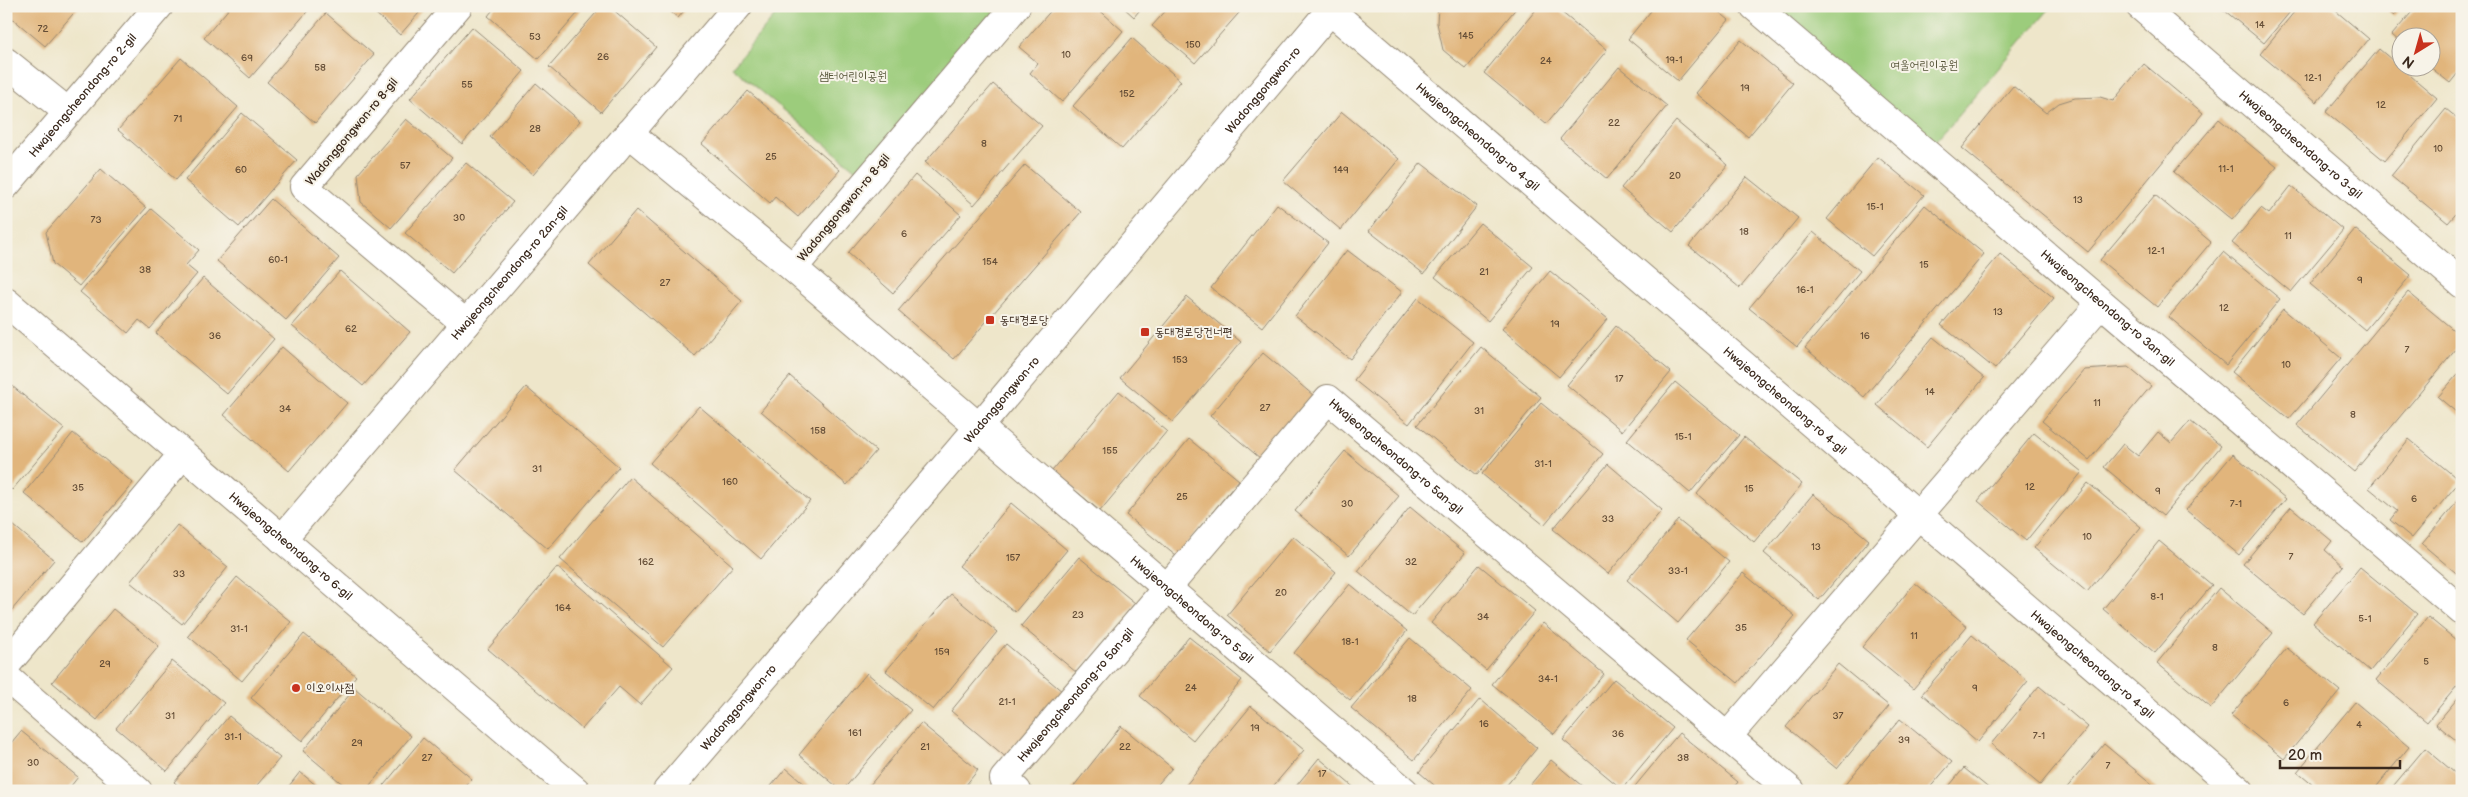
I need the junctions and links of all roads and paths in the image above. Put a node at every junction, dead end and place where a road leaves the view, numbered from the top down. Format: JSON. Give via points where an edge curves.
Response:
{"nodes":[{"id":1,"x":159,"y":6,"type":"edge"},
{"id":2,"x":458,"y":6,"type":"edge"},
{"id":3,"x":738,"y":6,"type":"edge"},
{"id":4,"x":1016,"y":6,"type":"edge"},
{"id":5,"x":1754,"y":6,"type":"edge"},
{"id":6,"x":2140,"y":6,"type":"edge"},
{"id":7,"x":1329,"y":8,"type":"edge"},
{"id":8,"x":6,"y":62,"type":"edge"},
{"id":9,"x":68,"y":112,"type":"junction"},
{"id":10,"x":629,"y":133,"type":"junction"},
{"id":11,"x":6,"y":185,"type":"edge"},
{"id":12,"x":793,"y":268,"type":"junction"},
{"id":13,"x":2462,"y":284,"type":"edge"},
{"id":14,"x":6,"y":302,"type":"edge"},
{"id":15,"x":2101,"y":302,"type":"junction"},
{"id":16,"x":466,"y":324,"type":"junction"},
{"id":17,"x":979,"y":427,"type":"junction"},
{"id":18,"x":184,"y":454,"type":"junction"},
{"id":19,"x":1919,"y":515,"type":"junction"},
{"id":20,"x":282,"y":539,"type":"junction"},
{"id":21,"x":1167,"y":588,"type":"junction"},
{"id":22,"x":2462,"y":611,"type":"edge"},
{"id":23,"x":6,"y":665,"type":"edge"},
{"id":24,"x":6,"y":677,"type":"edge"},
{"id":25,"x":1727,"y":737,"type":"junction"},
{"id":26,"x":138,"y":791,"type":"edge"},
{"id":27,"x":576,"y":791,"type":"edge"},
{"id":28,"x":667,"y":791,"type":"edge"},
{"id":29,"x":1018,"y":791,"type":"edge"},
{"id":30,"x":1404,"y":791,"type":"edge"},
{"id":31,"x":1791,"y":791,"type":"edge"},
{"id":32,"x":2240,"y":791,"type":"edge"}],
"edges":[{"from":1,"to":9,"type":"street","name":"Hwajeongcheondong-ro 2-gil"},
{"from":2,"to":16,"type":"street","name":"Wadonggongwon-ro 8-gil","via":[[304,187]]},
{"from":3,"to":10,"type":"street","name":"Hwajeongcheondong-ro 2an-gil"},
{"from":4,"to":12,"type":"street","name":"Wadonggongwon-ro 8-gil"},
{"from":5,"to":15,"type":"street","name":"Hwajeongcheondong-ro 3an-gil"},
{"from":6,"to":13,"type":"street","name":"Hwajeongcheondong-ro 3-gil"},
{"from":7,"to":17,"type":"street","name":"Wadonggongwon-ro"},
{"from":7,"to":19,"type":"street","name":"Hwajeongcheondong-ro 4-gil"},
{"from":8,"to":9,"type":"street"},
{"from":9,"to":11,"type":"street","name":"Hwajeongcheondong-ro 2-gil"},
{"from":10,"to":12,"type":"street"},
{"from":10,"to":16,"type":"street","name":"Hwajeongcheondong-ro 2an-gil"},
{"from":12,"to":17,"type":"street","name":"Wadonggongwon-ro 8-gil"},
{"from":14,"to":18,"type":"street","name":"Hwajeongcheondong-ro 6-gil"},
{"from":15,"to":19,"type":"street"},
{"from":15,"to":22,"type":"street","name":"Hwajeongcheondong-ro 3an-gil"},
{"from":16,"to":20,"type":"street","name":"Hwajeongcheondong-ro 2an-gil"},
{"from":17,"to":21,"type":"street","name":"Hwajeongcheondong-ro 5-gil"},
{"from":17,"to":28,"type":"street","name":"Wadonggongwon-ro"},
{"from":18,"to":20,"type":"street","name":"Hwajeongcheondong-ro 6-gil"},
{"from":18,"to":23,"type":"street"},
{"from":19,"to":25,"type":"street"},
{"from":19,"to":32,"type":"street","name":"Hwajeongcheondong-ro 4-gil"},
{"from":20,"to":27,"type":"street","name":"Hwajeongcheondong-ro 6-gil"},
{"from":21,"to":25,"type":"street","name":"Hwajeongcheondong-ro 5an-gil","via":[[1328,398]]},
{"from":21,"to":29,"type":"street","name":"Hwajeongcheondong-ro 5an-gil","via":[[1004,779]]},
{"from":21,"to":30,"type":"street","name":"Hwajeongcheondong-ro 5-gil"},
{"from":24,"to":26,"type":"street"},
{"from":25,"to":31,"type":"street","name":"Hwajeongcheondong-ro 5an-gil"}]}
